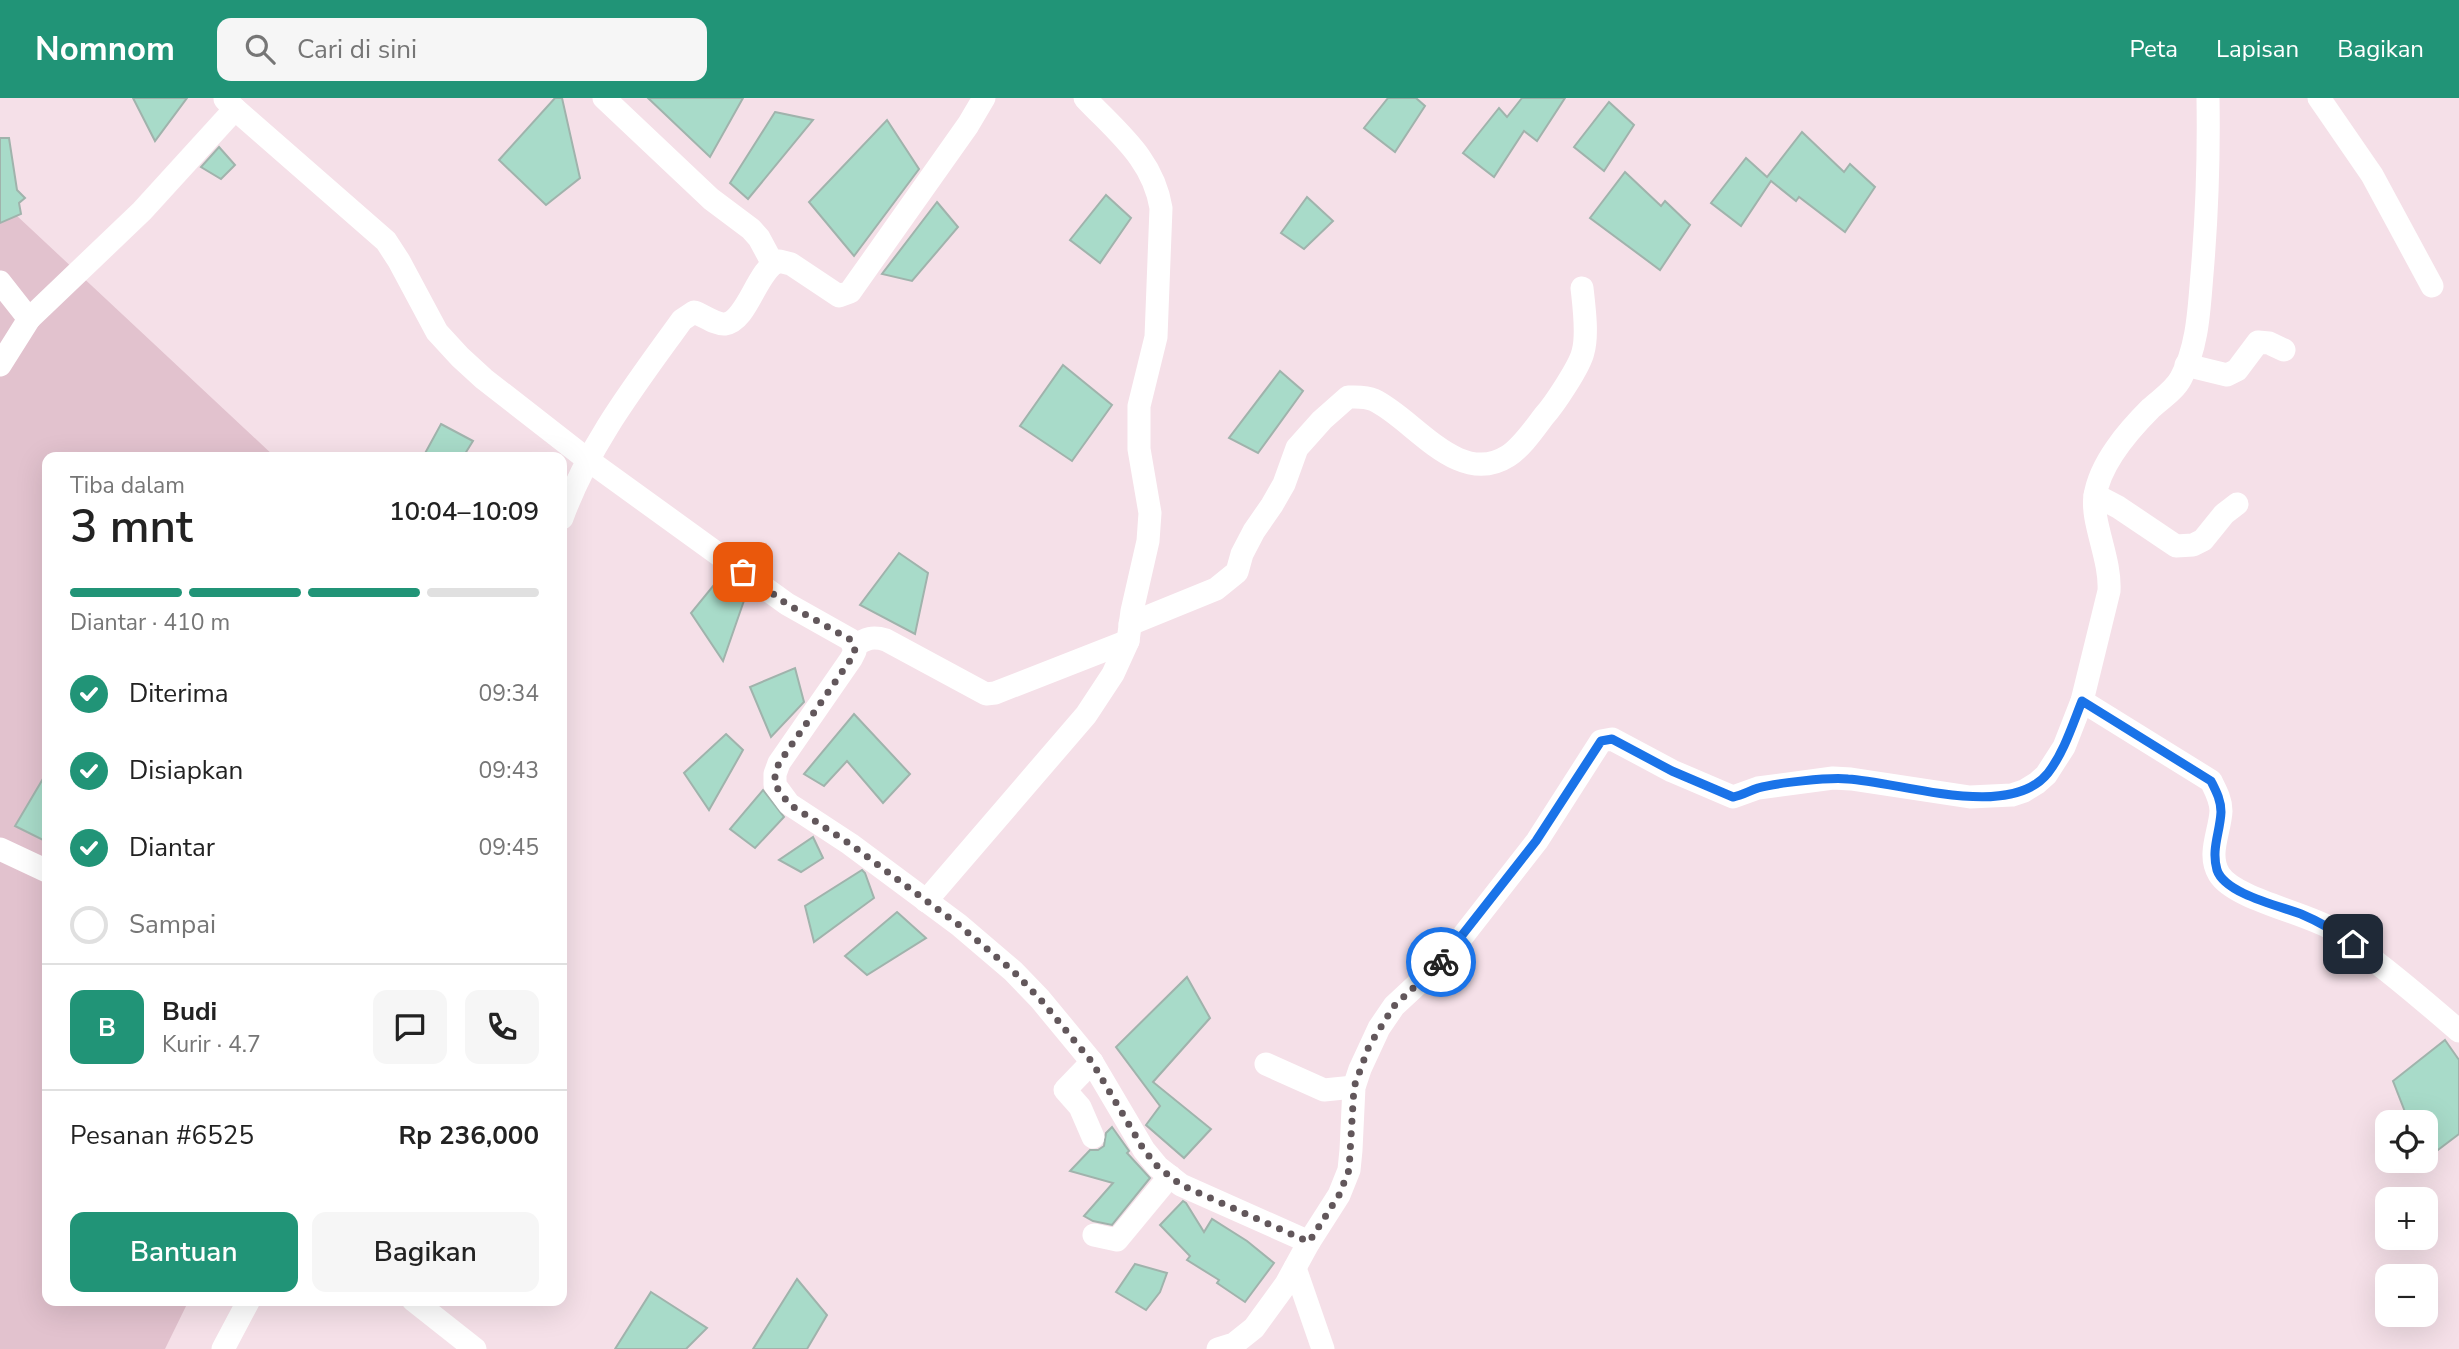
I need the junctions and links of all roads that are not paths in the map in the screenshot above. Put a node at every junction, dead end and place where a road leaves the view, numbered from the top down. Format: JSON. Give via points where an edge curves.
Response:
{"nodes":[{"id":1,"x":604,"y":98,"type":"edge"},
{"id":2,"x":984,"y":98,"type":"edge"},
{"id":3,"x":1085,"y":98,"type":"edge"},
{"id":4,"x":2208,"y":98,"type":"edge"},
{"id":5,"x":2319,"y":98,"type":"edge"},
{"id":6,"x":230,"y":103,"type":"edge"},
{"id":7,"x":773,"y":264,"type":"junction"},
{"id":8,"x":0,"y":282,"type":"edge"},
{"id":9,"x":2432,"y":286,"type":"dead end"},
{"id":10,"x":1582,"y":288,"type":"dead end"},
{"id":11,"x":29,"y":319,"type":"junction"},
{"id":12,"x":2284,"y":350,"type":"dead end"},
{"id":13,"x":0,"y":365,"type":"edge"},
{"id":14,"x":2186,"y":365,"type":"junction"},
{"id":15,"x":588,"y":460,"type":"junction"},
{"id":16,"x":2095,"y":495,"type":"junction"},
{"id":17,"x":567,"y":502,"type":"edge"},
{"id":18,"x":2237,"y":503,"type":"dead end"},
{"id":19,"x":1129,"y":632,"type":"junction"},
{"id":20,"x":855,"y":646,"type":"junction"},
{"id":21,"x":2082,"y":701,"type":"junction"},
{"id":22,"x":0,"y":849,"type":"edge"},
{"id":23,"x":42,"y":870,"type":"edge"},
{"id":24,"x":926,"y":901,"type":"junction"},
{"id":25,"x":2459,"y":1031,"type":"edge"},
{"id":26,"x":1092,"y":1062,"type":"junction"},
{"id":27,"x":1266,"y":1064,"type":"dead end"},
{"id":28,"x":1354,"y":1087,"type":"junction"},
{"id":29,"x":1093,"y":1137,"type":"dead end"},
{"id":30,"x":1170,"y":1177,"type":"junction"},
{"id":31,"x":1094,"y":1235,"type":"dead end"},
{"id":32,"x":1309,"y":1242,"type":"junction"},
{"id":33,"x":1295,"y":1268,"type":"junction"},
{"id":34,"x":1265,"y":1289,"type":"dead end"},
{"id":35,"x":246,"y":1306,"type":"edge"},
{"id":36,"x":421,"y":1306,"type":"edge"},
{"id":37,"x":1254,"y":1328,"type":"junction"},
{"id":38,"x":223,"y":1349,"type":"edge"},
{"id":39,"x":475,"y":1349,"type":"edge"},
{"id":40,"x":1218,"y":1349,"type":"edge"},
{"id":41,"x":1323,"y":1349,"type":"edge"}],
"edges":[{"from":1,"to":7,"type":"street","via":[[711,199],[751,229]]},
{"from":2,"to":7,"type":"street","via":[[850,292],[839,296],[792,264]]},
{"from":3,"to":19,"type":"street","via":[[1150,170],[1161,208],[1156,337],[1139,405],[1139,449],[1150,513],[1148,541]]},
{"from":4,"to":14,"type":"street","via":[[2207,213],[2197,329]]},
{"from":5,"to":9,"type":"street","via":[[2372,175]]},
{"from":6,"to":11,"type":"street","via":[[142,211]]},
{"from":6,"to":15,"type":"street","via":[[386,241],[438,332],[460,357]]},
{"from":7,"to":15,"type":"street","via":[[729,323],[694,313],[681,320],[612,415]]},
{"from":8,"to":11,"type":"street"},
{"from":10,"to":19,"type":"street","via":[[1583,353],[1550,410],[1508,456],[1483,465],[1452,456],[1372,399],[1348,397],[1297,448],[1237,572],[1216,589]]},
{"from":11,"to":13,"type":"street"},
{"from":12,"to":14,"type":"street","via":[[2258,342],[2237,370],[2227,375]]},
{"from":14,"to":16,"type":"street","via":[[2181,379],[2115,450]]},
{"from":15,"to":17,"type":"street"},
{"from":15,"to":20,"type":"street","via":[[787,604]]},
{"from":16,"to":18,"type":"street","via":[[2176,546],[2203,540]]},
{"from":16,"to":21,"type":"street","via":[[2110,575]]},
{"from":19,"to":20,"type":"street","via":[[985,694],[886,640],[875,637]]},
{"from":19,"to":24,"type":"street","via":[[1113,674],[1086,715]]},
{"from":20,"to":24,"type":"street","via":[[851,659],[779,763],[775,785],[789,804]]},
{"from":21,"to":25,"type":"street","via":[[2211,781],[2221,812],[2214,849],[2218,873],[2227,884],[2334,930]]},
{"from":21,"to":28,"type":"street","via":[[2064,747],[2046,775],[2024,791],[1997,797],[1833,778],[1758,788],[1733,797],[1612,739],[1601,741],[1536,841],[1455,946],[1394,1006],[1369,1046]]},
{"from":22,"to":23,"type":"street"},
{"from":24,"to":26,"type":"street","via":[[1013,971]]},
{"from":26,"to":29,"type":"street","via":[[1065,1090],[1080,1107]]},
{"from":26,"to":30,"type":"street","via":[[1144,1150]]},
{"from":27,"to":28,"type":"street","via":[[1325,1090]]},
{"from":28,"to":32,"type":"street","via":[[1349,1170]]},
{"from":30,"to":31,"type":"street","via":[[1117,1240]]},
{"from":30,"to":32,"type":"street"},
{"from":32,"to":33,"type":"street"},
{"from":33,"to":37,"type":"street"},
{"from":33,"to":41,"type":"street"},
{"from":34,"to":37,"type":"street"},
{"from":35,"to":38,"type":"street"},
{"from":36,"to":39,"type":"street"},
{"from":37,"to":40,"type":"street","via":[[1234,1344]]}]}
